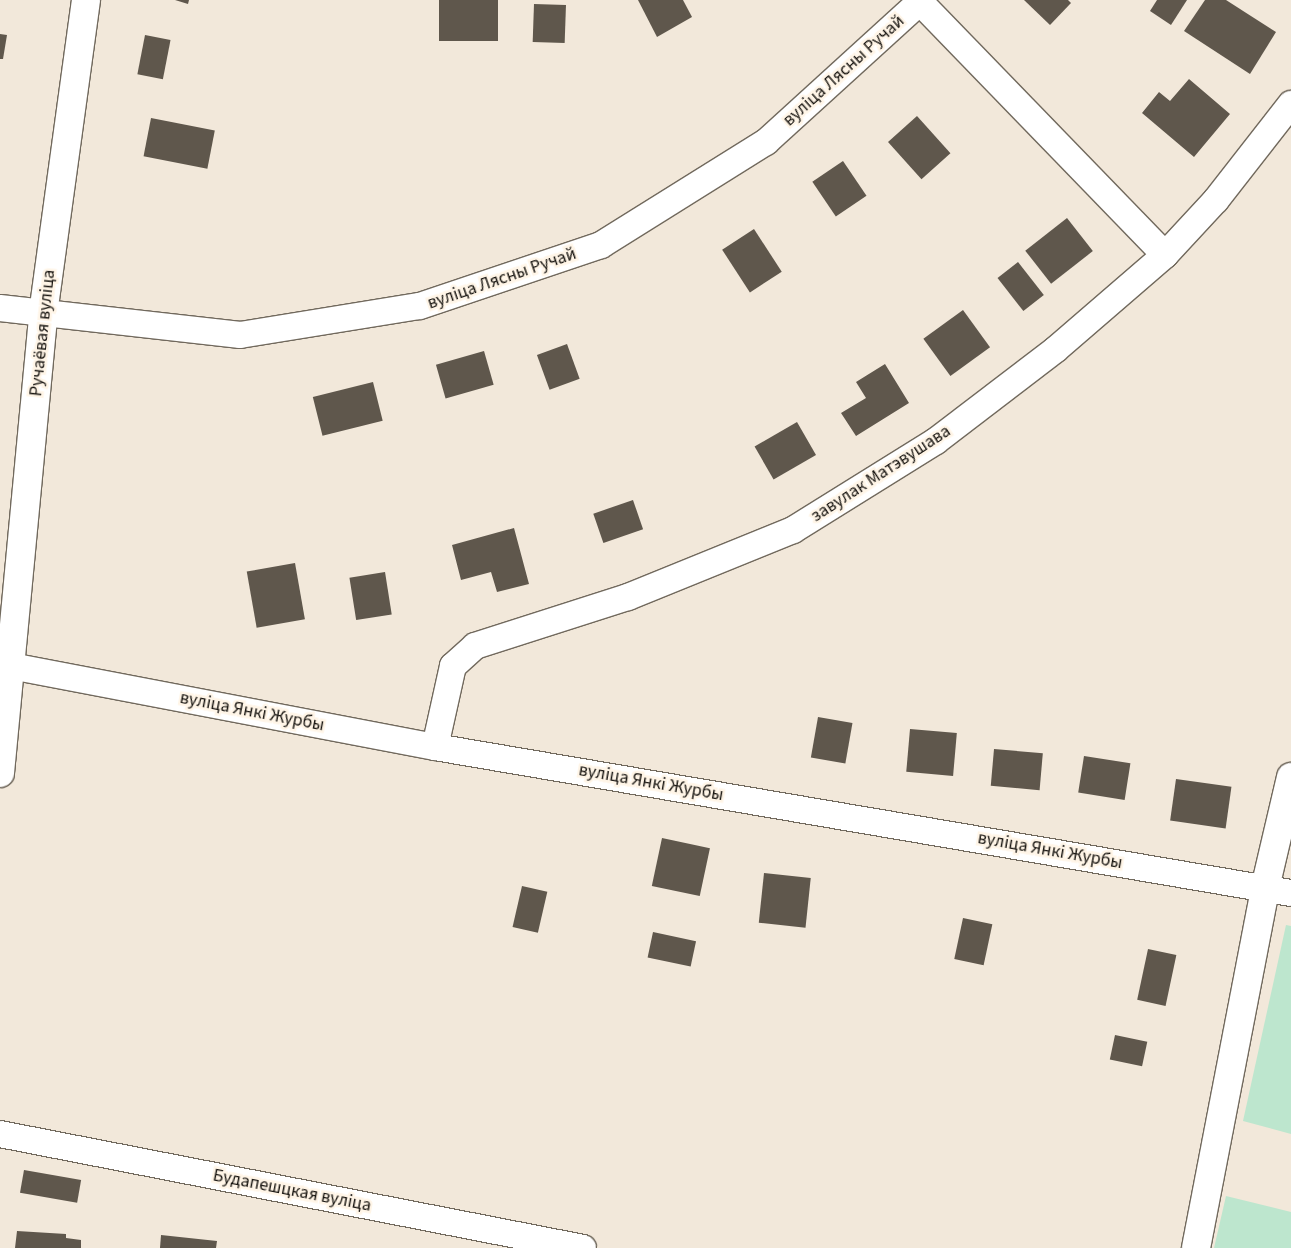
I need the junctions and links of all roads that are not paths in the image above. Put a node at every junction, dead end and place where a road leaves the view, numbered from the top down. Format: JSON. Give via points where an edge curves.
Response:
{"nodes":[{"id":1,"x":86,"y":0,"type":"edge"},
{"id":2,"x":921,"y":1,"type":"edge"},
{"id":3,"x":1291,"y":104,"type":"edge"},
{"id":4,"x":1166,"y":255,"type":"junction"},
{"id":5,"x":0,"y":308,"type":"edge"},
{"id":6,"x":44,"y":314,"type":"junction"},
{"id":7,"x":6,"y":665,"type":"edge"},
{"id":8,"x":435,"y":746,"type":"junction"},
{"id":9,"x":0,"y":773,"type":"edge"},
{"id":10,"x":1291,"y":777,"type":"edge"},
{"id":11,"x":1278,"y":890,"type":"edge"},
{"id":12,"x":0,"y":1134,"type":"edge"},
{"id":13,"x":584,"y":1248,"type":"edge"},
{"id":14,"x":1196,"y":1248,"type":"edge"}],
"edges":[{"from":1,"to":6,"type":"street","name":"Ручаёвая вуліца"},
{"from":2,"to":4,"type":"street"},
{"from":2,"to":6,"type":"street","name":"вуліца Лясны Ручай","via":[[766,142],[601,245],[420,306],[240,335]]},
{"from":3,"to":4,"type":"street","name":"завулак Матэвушава","via":[[1216,200]]},
{"from":4,"to":8,"type":"street","name":"завулак Матэвушава","via":[[1056,350],[936,441],[793,530],[628,597],[475,646],[453,666]]},
{"from":5,"to":6,"type":"street","name":"вуліца Лясны Ручай"},
{"from":6,"to":7,"type":"street","name":"Ручаёвая вуліца"},
{"from":7,"to":8,"type":"street","name":"вуліца Янкі Журбы"},
{"from":7,"to":9,"type":"street","name":"Ручаёвая вуліца"},
{"from":8,"to":11,"type":"street","name":"вуліца Янкі Журбы"},
{"from":10,"to":11,"type":"street"},
{"from":11,"to":14,"type":"street"},
{"from":12,"to":13,"type":"street","name":"Будапешцкая вуліца"}]}
